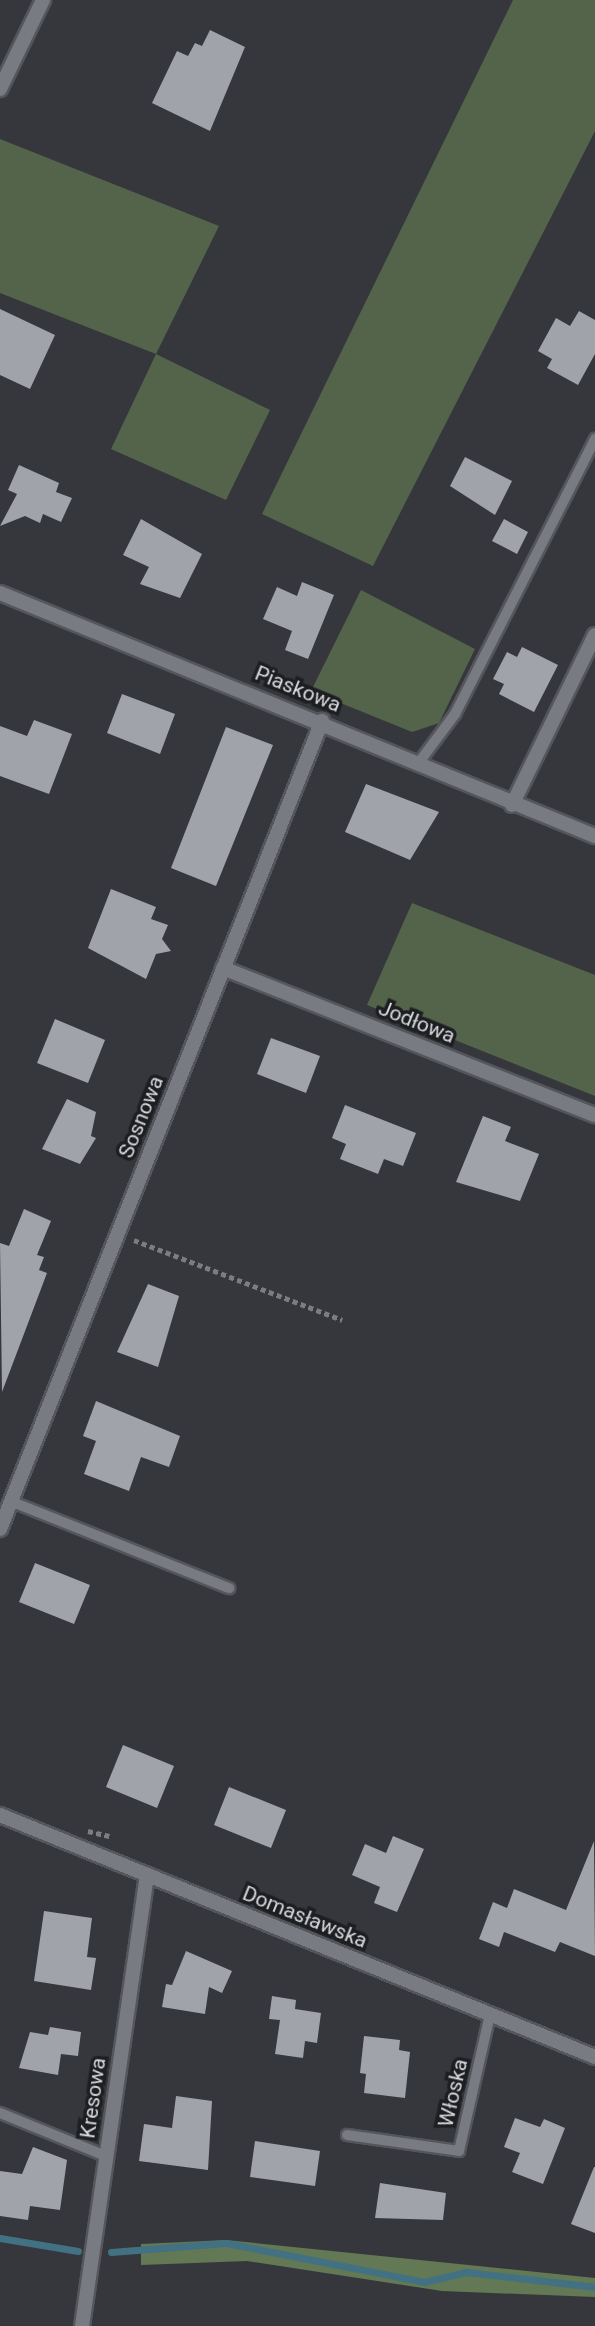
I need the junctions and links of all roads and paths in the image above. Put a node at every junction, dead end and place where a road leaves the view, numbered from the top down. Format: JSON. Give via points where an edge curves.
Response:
{"nodes":[{"id":1,"x":43,"y":0,"type":"edge"},
{"id":2,"x":0,"y":89,"type":"edge"},
{"id":3,"x":595,"y":439,"type":"edge"},
{"id":4,"x":0,"y":593,"type":"edge"},
{"id":5,"x":595,"y":635,"type":"edge"},
{"id":6,"x":322,"y":721,"type":"junction"},
{"id":7,"x":420,"y":761,"type":"junction"},
{"id":8,"x":512,"y":805,"type":"junction"},
{"id":9,"x":595,"y":836,"type":"edge"},
{"id":10,"x":223,"y":968,"type":"junction"},
{"id":11,"x":595,"y":1115,"type":"edge"},
{"id":12,"x":117,"y":1234,"type":"junction"},
{"id":13,"x":342,"y":1320,"type":"dead end"},
{"id":14,"x":10,"y":1501,"type":"junction"},
{"id":15,"x":0,"y":1529,"type":"edge"},
{"id":16,"x":229,"y":1588,"type":"dead end"},
{"id":17,"x":0,"y":1815,"type":"edge"},
{"id":18,"x":147,"y":1875,"type":"junction"},
{"id":19,"x":490,"y":2014,"type":"junction"},
{"id":20,"x":595,"y":2057,"type":"edge"},
{"id":21,"x":0,"y":2113,"type":"edge"},
{"id":22,"x":347,"y":2134,"type":"dead end"},
{"id":23,"x":106,"y":2156,"type":"junction"},
{"id":24,"x":82,"y":2326,"type":"edge"}],
"edges":[{"from":1,"to":2,"type":"street"},
{"from":3,"to":7,"type":"lane","via":[[455,714]]},
{"from":4,"to":6,"type":"street","name":"Piaskowa"},
{"from":5,"to":8,"type":"street"},
{"from":6,"to":7,"type":"street","name":"Piaskowa"},
{"from":6,"to":10,"type":"street","name":"Sosnowa"},
{"from":7,"to":8,"type":"street","name":"Piaskowa"},
{"from":8,"to":9,"type":"street","name":"Piaskowa"},
{"from":10,"to":11,"type":"street","name":"Jodłowa"},
{"from":10,"to":12,"type":"street","name":"Sosnowa"},
{"from":12,"to":13,"type":"path"},
{"from":12,"to":14,"type":"street","name":"Sosnowa"},
{"from":14,"to":15,"type":"street","name":"Sosnowa"},
{"from":14,"to":16,"type":"lane"},
{"from":17,"to":18,"type":"street","name":"Domasławska"},
{"from":18,"to":19,"type":"street","name":"Domasławska"},
{"from":18,"to":23,"type":"street","name":"Kresowa"},
{"from":19,"to":20,"type":"street","name":"Domasławska"},
{"from":19,"to":22,"type":"lane","name":"Włoska","via":[[459,2151]]},
{"from":21,"to":23,"type":"lane"},
{"from":23,"to":24,"type":"street","name":"Kresowa"}]}
